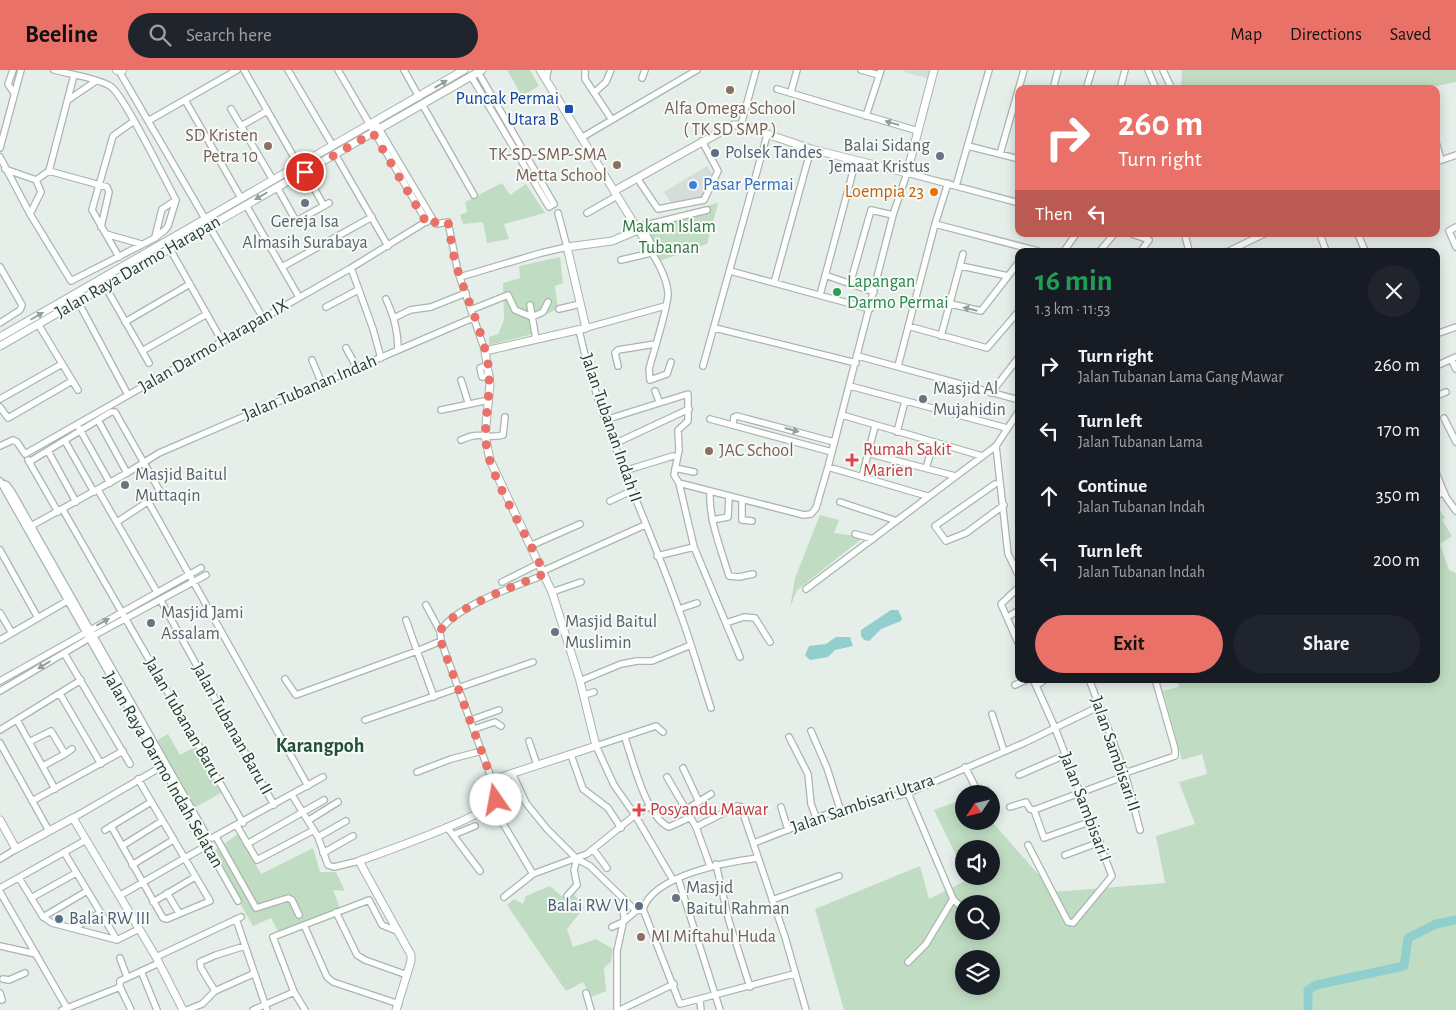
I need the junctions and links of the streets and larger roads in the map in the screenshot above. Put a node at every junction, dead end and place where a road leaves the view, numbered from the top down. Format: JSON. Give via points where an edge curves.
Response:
{"nodes":[{"id":1,"x":13,"y":70,"type":"edge"},
{"id":2,"x":21,"y":70,"type":"edge"},
{"id":3,"x":54,"y":70,"type":"edge"},
{"id":4,"x":118,"y":70,"type":"edge"},
{"id":5,"x":236,"y":70,"type":"edge"},
{"id":6,"x":244,"y":70,"type":"edge"},
{"id":7,"x":288,"y":70,"type":"edge"},
{"id":8,"x":338,"y":70,"type":"edge"},
{"id":9,"x":404,"y":70,"type":"edge"},
{"id":10,"x":540,"y":70,"type":"edge"},
{"id":11,"x":548,"y":70,"type":"edge"},
{"id":12,"x":584,"y":70,"type":"edge"},
{"id":13,"x":611,"y":70,"type":"edge"},
{"id":14,"x":645,"y":70,"type":"edge"},
{"id":15,"x":698,"y":70,"type":"edge"},
{"id":16,"x":756,"y":70,"type":"edge"},
{"id":17,"x":797,"y":70,"type":"edge"},
{"id":18,"x":861,"y":70,"type":"edge"},
{"id":19,"x":934,"y":70,"type":"edge"},
{"id":20,"x":989,"y":70,"type":"edge"},
{"id":21,"x":1024,"y":70,"type":"edge"},
{"id":22,"x":1058,"y":70,"type":"edge"},
{"id":23,"x":1092,"y":70,"type":"edge"},
{"id":24,"x":1125,"y":70,"type":"edge"},
{"id":25,"x":1148,"y":70,"type":"edge"},
{"id":26,"x":1163,"y":70,"type":"edge"},
{"id":27,"x":473,"y":71,"type":"edge"},
{"id":28,"x":880,"y":73,"type":"edge"},
{"id":29,"x":74,"y":75,"type":"junction"},
{"id":30,"x":642,"y":78,"type":"dead end"},
{"id":31,"x":546,"y":80,"type":"junction"},
{"id":32,"x":96,"y":81,"type":"junction"},
{"id":33,"x":1020,"y":85,"type":"edge"},
{"id":34,"x":1054,"y":85,"type":"edge"},
{"id":35,"x":1087,"y":85,"type":"edge"},
{"id":36,"x":1121,"y":85,"type":"edge"},
{"id":37,"x":1153,"y":85,"type":"edge"},
{"id":38,"x":1170,"y":85,"type":"dead end"},
{"id":39,"x":777,"y":89,"type":"dead end"},
{"id":40,"x":595,"y":92,"type":"junction"},
{"id":41,"x":791,"y":92,"type":"junction"},
{"id":42,"x":14,"y":93,"type":"junction"},
{"id":43,"x":68,"y":100,"type":"junction"},
{"id":44,"x":185,"y":100,"type":"junction"},
{"id":45,"x":421,"y":100,"type":"junction"},
{"id":46,"x":1015,"y":102,"type":"edge"},
{"id":47,"x":232,"y":109,"type":"dead end"},
{"id":48,"x":267,"y":111,"type":"junction"},
{"id":49,"x":866,"y":116,"type":"junction"},
{"id":50,"x":612,"y":120,"type":"junction"},
{"id":51,"x":134,"y":121,"type":"junction"},
{"id":52,"x":148,"y":121,"type":"junction"},
{"id":53,"x":740,"y":125,"type":"junction"},
{"id":54,"x":241,"y":126,"type":"junction"},
{"id":55,"x":373,"y":126,"type":"junction"},
{"id":56,"x":918,"y":131,"type":"junction"},
{"id":57,"x":767,"y":135,"type":"junction"},
{"id":58,"x":581,"y":138,"type":"junction"},
{"id":59,"x":702,"y":141,"type":"junction"},
{"id":60,"x":333,"y":146,"type":"junction"},
{"id":61,"x":968,"y":146,"type":"junction"},
{"id":62,"x":0,"y":148,"type":"edge"},
{"id":63,"x":811,"y":149,"type":"junction"},
{"id":64,"x":335,"y":154,"type":"junction"},
{"id":65,"x":1000,"y":154,"type":"junction"},
{"id":66,"x":1456,"y":155,"type":"edge"},
{"id":67,"x":0,"y":157,"type":"edge"},
{"id":68,"x":1015,"y":158,"type":"edge"},
{"id":69,"x":856,"y":160,"type":"junction"},
{"id":70,"x":1440,"y":161,"type":"edge"},
{"id":71,"x":531,"y":163,"type":"junction"},
{"id":72,"x":299,"y":166,"type":"junction"},
{"id":73,"x":525,"y":166,"type":"junction"},
{"id":74,"x":4,"y":169,"type":"junction"},
{"id":75,"x":49,"y":171,"type":"junction"},
{"id":76,"x":305,"y":172,"type":"junction"},
{"id":77,"x":907,"y":173,"type":"junction"},
{"id":78,"x":637,"y":178,"type":"junction"},
{"id":79,"x":36,"y":180,"type":"junction"},
{"id":80,"x":273,"y":180,"type":"junction"},
{"id":81,"x":948,"y":183,"type":"junction"},
{"id":82,"x":99,"y":184,"type":"junction"},
{"id":83,"x":956,"y":186,"type":"junction"},
{"id":84,"x":277,"y":187,"type":"junction"},
{"id":85,"x":615,"y":194,"type":"junction"},
{"id":86,"x":474,"y":195,"type":"dead end"},
{"id":87,"x":241,"y":198,"type":"junction"},
{"id":88,"x":176,"y":200,"type":"junction"},
{"id":89,"x":1015,"y":202,"type":"edge"},
{"id":90,"x":246,"y":205,"type":"junction"},
{"id":91,"x":706,"y":210,"type":"dead end"},
{"id":92,"x":558,"y":213,"type":"dead end"},
{"id":93,"x":587,"y":213,"type":"dead end"},
{"id":94,"x":30,"y":214,"type":"junction"},
{"id":95,"x":893,"y":215,"type":"junction"},
{"id":96,"x":372,"y":217,"type":"junction"},
{"id":97,"x":205,"y":219,"type":"junction"},
{"id":98,"x":429,"y":220,"type":"junction"},
{"id":99,"x":935,"y":224,"type":"junction"},
{"id":100,"x":210,"y":226,"type":"junction"},
{"id":101,"x":101,"y":227,"type":"junction"},
{"id":102,"x":1456,"y":227,"type":"edge"},
{"id":103,"x":638,"y":230,"type":"junction"},
{"id":104,"x":106,"y":234,"type":"junction"},
{"id":105,"x":1074,"y":237,"type":"edge"},
{"id":106,"x":1112,"y":237,"type":"edge"},
{"id":107,"x":1140,"y":237,"type":"edge"},
{"id":108,"x":1258,"y":237,"type":"edge"},
{"id":109,"x":155,"y":238,"type":"junction"},
{"id":110,"x":645,"y":243,"type":"junction"},
{"id":111,"x":141,"y":244,"type":"junction"},
{"id":112,"x":388,"y":246,"type":"junction"},
{"id":113,"x":567,"y":247,"type":"junction"},
{"id":114,"x":1456,"y":247,"type":"edge"},
{"id":115,"x":1021,"y":248,"type":"edge"},
{"id":116,"x":1066,"y":248,"type":"edge"},
{"id":117,"x":1102,"y":248,"type":"edge"},
{"id":118,"x":1143,"y":248,"type":"edge"},
{"id":119,"x":1235,"y":248,"type":"edge"},
{"id":120,"x":170,"y":249,"type":"junction"},
{"id":121,"x":651,"y":253,"type":"junction"},
{"id":122,"x":963,"y":254,"type":"dead end"},
{"id":123,"x":119,"y":257,"type":"junction"},
{"id":124,"x":621,"y":260,"type":"dead end"},
{"id":125,"x":961,"y":266,"type":"junction"},
{"id":126,"x":0,"y":267,"type":"edge"},
{"id":127,"x":1015,"y":267,"type":"edge"},
{"id":128,"x":282,"y":268,"type":"junction"},
{"id":129,"x":351,"y":268,"type":"junction"},
{"id":130,"x":730,"y":271,"type":"junction"},
{"id":131,"x":825,"y":275,"type":"junction"},
{"id":132,"x":1008,"y":276,"type":"junction"},
{"id":133,"x":460,"y":277,"type":"junction"},
{"id":134,"x":774,"y":283,"type":"junction"},
{"id":135,"x":190,"y":284,"type":"junction"},
{"id":136,"x":850,"y":284,"type":"junction"},
{"id":137,"x":105,"y":286,"type":"junction"},
{"id":138,"x":358,"y":290,"type":"junction"},
{"id":139,"x":874,"y":292,"type":"junction"},
{"id":140,"x":466,"y":293,"type":"junction"},
{"id":141,"x":74,"y":294,"type":"junction"},
{"id":142,"x":820,"y":296,"type":"junction"},
{"id":143,"x":299,"y":297,"type":"junction"},
{"id":144,"x":386,"y":299,"type":"dead end"},
{"id":145,"x":78,"y":301,"type":"junction"},
{"id":146,"x":548,"y":302,"type":"dead end"},
{"id":147,"x":580,"y":304,"type":"junction"},
{"id":148,"x":951,"y":304,"type":"junction"},
{"id":149,"x":530,"y":305,"type":"dead end"},
{"id":150,"x":666,"y":306,"type":"junction"},
{"id":151,"x":326,"y":307,"type":"dead end"},
{"id":152,"x":472,"y":309,"type":"junction"},
{"id":153,"x":560,"y":309,"type":"dead end"},
{"id":154,"x":870,"y":309,"type":"junction"},
{"id":155,"x":207,"y":314,"type":"junction"},
{"id":156,"x":532,"y":316,"type":"junction"},
{"id":157,"x":1015,"y":316,"type":"edge"},
{"id":158,"x":475,"y":317,"type":"junction"},
{"id":159,"x":263,"y":318,"type":"junction"},
{"id":160,"x":394,"y":318,"type":"junction"},
{"id":161,"x":125,"y":322,"type":"junction"},
{"id":162,"x":1,"y":323,"type":"edge"},
{"id":163,"x":38,"y":324,"type":"junction"},
{"id":164,"x":908,"y":326,"type":"junction"},
{"id":165,"x":1456,"y":327,"type":"edge"},
{"id":166,"x":715,"y":328,"type":"junction"},
{"id":167,"x":582,"y":329,"type":"junction"},
{"id":168,"x":1440,"y":333,"type":"edge"},
{"id":169,"x":941,"y":336,"type":"junction"},
{"id":170,"x":0,"y":337,"type":"edge"},
{"id":171,"x":536,"y":339,"type":"junction"},
{"id":172,"x":222,"y":341,"type":"junction"},
{"id":173,"x":655,"y":344,"type":"junction"},
{"id":174,"x":0,"y":346,"type":"edge"},
{"id":175,"x":346,"y":348,"type":"dead end"},
{"id":176,"x":398,"y":350,"type":"junction"},
{"id":177,"x":142,"y":351,"type":"junction"},
{"id":178,"x":486,"y":351,"type":"junction"},
{"id":179,"x":858,"y":356,"type":"junction"},
{"id":180,"x":381,"y":358,"type":"junction"},
{"id":181,"x":1454,"y":358,"type":"edge"},
{"id":182,"x":312,"y":360,"type":"dead end"},
{"id":183,"x":671,"y":362,"type":"dead end"},
{"id":184,"x":1015,"y":362,"type":"edge"},
{"id":185,"x":149,"y":363,"type":"dead end"},
{"id":186,"x":856,"y":363,"type":"junction"},
{"id":187,"x":62,"y":364,"type":"junction"},
{"id":188,"x":1440,"y":364,"type":"edge"},
{"id":189,"x":618,"y":366,"type":"dead end"},
{"id":190,"x":702,"y":366,"type":"dead end"},
{"id":191,"x":898,"y":366,"type":"junction"},
{"id":192,"x":357,"y":368,"type":"junction"},
{"id":193,"x":1456,"y":369,"type":"edge"},
{"id":194,"x":461,"y":380,"type":"dead end"},
{"id":195,"x":72,"y":381,"type":"junction"},
{"id":196,"x":322,"y":384,"type":"junction"},
{"id":197,"x":850,"y":386,"type":"junction"},
{"id":198,"x":78,"y":390,"type":"dead end"},
{"id":199,"x":655,"y":391,"type":"dead end"},
{"id":200,"x":991,"y":392,"type":"junction"},
{"id":201,"x":1446,"y":392,"type":"dead end"},
{"id":202,"x":1440,"y":394,"type":"edge"},
{"id":203,"x":128,"y":395,"type":"junction"},
{"id":204,"x":0,"y":399,"type":"edge"},
{"id":205,"x":1015,"y":399,"type":"edge"},
{"id":206,"x":489,"y":400,"type":"junction"},
{"id":207,"x":659,"y":401,"type":"junction"},
{"id":208,"x":905,"y":401,"type":"junction"},
{"id":209,"x":468,"y":402,"type":"junction"},
{"id":210,"x":0,"y":407,"type":"edge"},
{"id":211,"x":689,"y":408,"type":"junction"},
{"id":212,"x":441,"y":410,"type":"dead end"},
{"id":213,"x":842,"y":415,"type":"junction"},
{"id":214,"x":505,"y":417,"type":"dead end"},
{"id":215,"x":1015,"y":417,"type":"edge"},
{"id":216,"x":1444,"y":418,"type":"dead end"},
{"id":217,"x":710,"y":419,"type":"dead end"},
{"id":218,"x":747,"y":419,"type":"junction"},
{"id":219,"x":98,"y":420,"type":"junction"},
{"id":220,"x":605,"y":420,"type":"junction"},
{"id":221,"x":733,"y":424,"type":"junction"},
{"id":222,"x":76,"y":425,"type":"junction"},
{"id":223,"x":771,"y":425,"type":"junction"},
{"id":224,"x":875,"y":426,"type":"junction"},
{"id":225,"x":745,"y":427,"type":"junction"},
{"id":226,"x":1008,"y":428,"type":"junction"},
{"id":227,"x":81,"y":431,"type":"junction"},
{"id":228,"x":897,"y":432,"type":"junction"},
{"id":229,"x":1454,"y":433,"type":"edge"},
{"id":230,"x":769,"y":434,"type":"junction"},
{"id":231,"x":485,"y":435,"type":"junction"},
{"id":232,"x":461,"y":440,"type":"dead end"},
{"id":233,"x":65,"y":441,"type":"junction"},
{"id":234,"x":834,"y":442,"type":"junction"},
{"id":235,"x":934,"y":442,"type":"junction"},
{"id":236,"x":1456,"y":442,"type":"edge"},
{"id":237,"x":614,"y":444,"type":"junction"},
{"id":238,"x":0,"y":446,"type":"edge"},
{"id":239,"x":996,"y":446,"type":"junction"},
{"id":240,"x":48,"y":451,"type":"junction"},
{"id":241,"x":832,"y":452,"type":"junction"},
{"id":242,"x":867,"y":453,"type":"junction"},
{"id":243,"x":25,"y":454,"type":"junction"},
{"id":244,"x":673,"y":456,"type":"dead end"},
{"id":245,"x":982,"y":456,"type":"junction"},
{"id":246,"x":29,"y":462,"type":"junction"},
{"id":247,"x":146,"y":462,"type":"junction"},
{"id":248,"x":828,"y":467,"type":"junction"},
{"id":249,"x":675,"y":468,"type":"junction"},
{"id":250,"x":926,"y":468,"type":"junction"},
{"id":251,"x":624,"y":470,"type":"junction"},
{"id":252,"x":694,"y":472,"type":"dead end"},
{"id":253,"x":127,"y":473,"type":"junction"},
{"id":254,"x":955,"y":476,"type":"junction"},
{"id":255,"x":862,"y":477,"type":"junction"},
{"id":256,"x":0,"y":482,"type":"edge"},
{"id":257,"x":110,"y":483,"type":"junction"},
{"id":258,"x":680,"y":483,"type":"junction"},
{"id":259,"x":1440,"y":483,"type":"edge"},
{"id":260,"x":995,"y":484,"type":"dead end"},
{"id":261,"x":96,"y":491,"type":"junction"},
{"id":262,"x":631,"y":491,"type":"junction"},
{"id":263,"x":710,"y":493,"type":"junction"},
{"id":264,"x":1444,"y":493,"type":"junction"},
{"id":265,"x":1440,"y":494,"type":"edge"},
{"id":266,"x":927,"y":496,"type":"junction"},
{"id":267,"x":729,"y":497,"type":"junction"},
{"id":268,"x":742,"y":500,"type":"junction"},
{"id":269,"x":610,"y":501,"type":"dead end"},
{"id":270,"x":76,"y":502,"type":"junction"},
{"id":271,"x":840,"y":502,"type":"dead end"},
{"id":272,"x":149,"y":503,"type":"junction"},
{"id":273,"x":1004,"y":505,"type":"junction"},
{"id":274,"x":60,"y":511,"type":"junction"},
{"id":275,"x":1456,"y":511,"type":"edge"},
{"id":276,"x":712,"y":520,"type":"junction"},
{"id":277,"x":752,"y":521,"type":"dead end"},
{"id":278,"x":898,"y":521,"type":"junction"},
{"id":279,"x":117,"y":522,"type":"junction"},
{"id":280,"x":580,"y":524,"type":"dead end"},
{"id":281,"x":645,"y":525,"type":"junction"},
{"id":282,"x":31,"y":526,"type":"junction"},
{"id":283,"x":855,"y":534,"type":"dead end"},
{"id":284,"x":873,"y":539,"type":"junction"},
{"id":285,"x":530,"y":546,"type":"junction"},
{"id":286,"x":694,"y":547,"type":"junction"},
{"id":287,"x":0,"y":550,"type":"edge"},
{"id":288,"x":658,"y":556,"type":"junction"},
{"id":289,"x":47,"y":560,"type":"junction"},
{"id":290,"x":540,"y":563,"type":"junction"},
{"id":291,"x":201,"y":568,"type":"dead end"},
{"id":292,"x":1015,"y":568,"type":"edge"},
{"id":293,"x":544,"y":573,"type":"junction"},
{"id":294,"x":753,"y":574,"type":"dead end"},
{"id":295,"x":206,"y":575,"type":"dead end"},
{"id":296,"x":191,"y":578,"type":"junction"},
{"id":297,"x":502,"y":582,"type":"dead end"},
{"id":298,"x":581,"y":582,"type":"dead end"},
{"id":299,"x":806,"y":588,"type":"dead end"},
{"id":300,"x":1015,"y":591,"type":"edge"},
{"id":301,"x":157,"y":592,"type":"junction"},
{"id":302,"x":552,"y":592,"type":"junction"},
{"id":303,"x":67,"y":601,"type":"junction"},
{"id":304,"x":161,"y":601,"type":"junction"},
{"id":305,"x":697,"y":603,"type":"dead end"},
{"id":306,"x":426,"y":605,"type":"dead end"},
{"id":307,"x":679,"y":609,"type":"junction"},
{"id":308,"x":122,"y":612,"type":"junction"},
{"id":309,"x":0,"y":613,"type":"edge"},
{"id":310,"x":1015,"y":613,"type":"edge"},
{"id":311,"x":1009,"y":617,"type":"junction"},
{"id":312,"x":38,"y":618,"type":"junction"},
{"id":313,"x":126,"y":619,"type":"junction"},
{"id":314,"x":406,"y":620,"type":"dead end"},
{"id":315,"x":726,"y":624,"type":"junction"},
{"id":316,"x":87,"y":631,"type":"junction"},
{"id":317,"x":440,"y":631,"type":"junction"},
{"id":318,"x":12,"y":633,"type":"junction"},
{"id":319,"x":1015,"y":634,"type":"edge"},
{"id":320,"x":91,"y":637,"type":"junction"},
{"id":321,"x":0,"y":640,"type":"edge"},
{"id":322,"x":441,"y":642,"type":"junction"},
{"id":323,"x":770,"y":642,"type":"dead end"},
{"id":324,"x":692,"y":645,"type":"junction"},
{"id":325,"x":417,"y":651,"type":"junction"},
{"id":326,"x":64,"y":653,"type":"junction"},
{"id":327,"x":740,"y":657,"type":"dead end"},
{"id":328,"x":533,"y":662,"type":"dead end"},
{"id":329,"x":285,"y":679,"type":"dead end"},
{"id":330,"x":81,"y":680,"type":"junction"},
{"id":331,"x":0,"y":681,"type":"edge"},
{"id":332,"x":580,"y":681,"type":"junction"},
{"id":333,"x":1019,"y":683,"type":"edge"},
{"id":334,"x":1035,"y":683,"type":"edge"},
{"id":335,"x":1091,"y":683,"type":"edge"},
{"id":336,"x":1156,"y":683,"type":"edge"},
{"id":337,"x":1015,"y":685,"type":"dead end"},
{"id":338,"x":460,"y":688,"type":"junction"},
{"id":339,"x":0,"y":691,"type":"edge"},
{"id":340,"x":594,"y":692,"type":"dead end"},
{"id":341,"x":60,"y":694,"type":"junction"},
{"id":342,"x":584,"y":695,"type":"junction"},
{"id":343,"x":434,"y":697,"type":"junction"},
{"id":344,"x":1100,"y":706,"type":"junction"},
{"id":345,"x":710,"y":708,"type":"dead end"},
{"id":346,"x":499,"y":710,"type":"dead end"},
{"id":347,"x":992,"y":714,"type":"dead end"},
{"id":348,"x":17,"y":720,"type":"junction"},
{"id":349,"x":365,"y":720,"type":"dead end"},
{"id":350,"x":471,"y":720,"type":"junction"},
{"id":351,"x":501,"y":726,"type":"dead end"},
{"id":352,"x":1055,"y":728,"type":"junction"},
{"id":353,"x":474,"y":729,"type":"junction"},
{"id":354,"x":0,"y":730,"type":"edge"},
{"id":355,"x":662,"y":732,"type":"dead end"},
{"id":356,"x":811,"y":732,"type":"dead end"},
{"id":357,"x":789,"y":737,"type":"dead end"},
{"id":358,"x":625,"y":738,"type":"junction"},
{"id":359,"x":529,"y":741,"type":"dead end"},
{"id":360,"x":29,"y":742,"type":"junction"},
{"id":361,"x":0,"y":743,"type":"edge"},
{"id":362,"x":596,"y":746,"type":"junction"},
{"id":363,"x":72,"y":749,"type":"dead end"},
{"id":364,"x":123,"y":751,"type":"junction"},
{"id":365,"x":482,"y":751,"type":"junction"},
{"id":366,"x":1004,"y":751,"type":"junction"},
{"id":367,"x":64,"y":754,"type":"junction"},
{"id":368,"x":571,"y":754,"type":"junction"},
{"id":369,"x":1064,"y":755,"type":"junction"},
{"id":370,"x":101,"y":764,"type":"junction"},
{"id":371,"x":130,"y":764,"type":"dead end"},
{"id":372,"x":537,"y":765,"type":"junction"},
{"id":373,"x":42,"y":766,"type":"junction"},
{"id":374,"x":161,"y":766,"type":"junction"},
{"id":375,"x":964,"y":767,"type":"junction"},
{"id":376,"x":683,"y":768,"type":"dead end"},
{"id":377,"x":417,"y":772,"type":"dead end"},
{"id":378,"x":512,"y":773,"type":"junction"},
{"id":379,"x":1125,"y":774,"type":"junction"},
{"id":380,"x":1019,"y":775,"type":"dead end"},
{"id":381,"x":323,"y":777,"type":"dead end"},
{"id":382,"x":667,"y":777,"type":"dead end"},
{"id":383,"x":138,"y":779,"type":"junction"},
{"id":384,"x":492,"y":780,"type":"junction"},
{"id":385,"x":973,"y":785,"type":"edge"},
{"id":386,"x":308,"y":786,"type":"junction"},
{"id":387,"x":55,"y":789,"type":"junction"},
{"id":388,"x":908,"y":793,"type":"junction"},
{"id":389,"x":711,"y":794,"type":"dead end"},
{"id":390,"x":1080,"y":794,"type":"junction"},
{"id":391,"x":292,"y":795,"type":"junction"},
{"id":392,"x":324,"y":800,"type":"dead end"},
{"id":393,"x":32,"y":801,"type":"junction"},
{"id":394,"x":151,"y":802,"type":"junction"},
{"id":395,"x":338,"y":802,"type":"dead end"},
{"id":396,"x":699,"y":802,"type":"junction"},
{"id":397,"x":274,"y":805,"type":"junction"},
{"id":398,"x":492,"y":805,"type":"junction"},
{"id":399,"x":650,"y":806,"type":"junction"},
{"id":400,"x":781,"y":807,"type":"dead end"},
{"id":401,"x":1010,"y":807,"type":"dead end"},
{"id":402,"x":840,"y":809,"type":"junction"},
{"id":403,"x":687,"y":810,"type":"junction"},
{"id":404,"x":1034,"y":810,"type":"junction"},
{"id":405,"x":304,"y":812,"type":"junction"},
{"id":406,"x":635,"y":815,"type":"junction"},
{"id":407,"x":691,"y":817,"type":"junction"},
{"id":408,"x":816,"y":817,"type":"junction"},
{"id":409,"x":73,"y":818,"type":"junction"},
{"id":410,"x":0,"y":820,"type":"edge"},
{"id":411,"x":309,"y":820,"type":"junction"},
{"id":412,"x":162,"y":821,"type":"junction"},
{"id":413,"x":346,"y":821,"type":"dead end"},
{"id":414,"x":1092,"y":821,"type":"junction"},
{"id":415,"x":240,"y":824,"type":"junction"},
{"id":416,"x":111,"y":826,"type":"junction"},
{"id":417,"x":475,"y":826,"type":"dead end"},
{"id":418,"x":447,"y":827,"type":"junction"},
{"id":419,"x":696,"y":827,"type":"junction"},
{"id":420,"x":621,"y":828,"type":"junction"},
{"id":421,"x":105,"y":830,"type":"dead end"},
{"id":422,"x":314,"y":830,"type":"junction"},
{"id":423,"x":788,"y":830,"type":"junction"},
{"id":424,"x":1140,"y":830,"type":"dead end"},
{"id":425,"x":49,"y":831,"type":"junction"},
{"id":426,"x":353,"y":836,"type":"dead end"},
{"id":427,"x":453,"y":836,"type":"junction"},
{"id":428,"x":216,"y":837,"type":"junction"},
{"id":429,"x":318,"y":837,"type":"junction"},
{"id":430,"x":86,"y":840,"type":"junction"},
{"id":431,"x":173,"y":840,"type":"junction"},
{"id":432,"x":1100,"y":842,"type":"junction"},
{"id":433,"x":754,"y":843,"type":"junction"},
{"id":434,"x":247,"y":844,"type":"junction"},
{"id":435,"x":1028,"y":845,"type":"dead end"},
{"id":436,"x":122,"y":846,"type":"junction"},
{"id":437,"x":206,"y":846,"type":"junction"},
{"id":438,"x":16,"y":849,"type":"junction"},
{"id":439,"x":593,"y":849,"type":"junction"},
{"id":440,"x":64,"y":852,"type":"junction"},
{"id":441,"x":323,"y":853,"type":"junction"},
{"id":442,"x":1065,"y":854,"type":"dead end"},
{"id":443,"x":185,"y":858,"type":"junction"},
{"id":444,"x":577,"y":858,"type":"junction"},
{"id":445,"x":758,"y":858,"type":"junction"},
{"id":446,"x":0,"y":859,"type":"edge"},
{"id":447,"x":359,"y":862,"type":"junction"},
{"id":448,"x":132,"y":865,"type":"junction"},
{"id":449,"x":713,"y":865,"type":"junction"},
{"id":450,"x":607,"y":868,"type":"dead end"},
{"id":451,"x":480,"y":871,"type":"dead end"},
{"id":452,"x":76,"y":873,"type":"junction"},
{"id":453,"x":533,"y":874,"type":"junction"},
{"id":454,"x":839,"y":876,"type":"dead end"},
{"id":455,"x":195,"y":877,"type":"junction"},
{"id":456,"x":19,"y":878,"type":"junction"},
{"id":457,"x":676,"y":879,"type":"junction"},
{"id":458,"x":142,"y":883,"type":"junction"},
{"id":459,"x":0,"y":888,"type":"edge"},
{"id":460,"x":87,"y":891,"type":"junction"},
{"id":461,"x":0,"y":892,"type":"edge"},
{"id":462,"x":167,"y":893,"type":"junction"},
{"id":463,"x":119,"y":896,"type":"junction"},
{"id":464,"x":377,"y":896,"type":"junction"},
{"id":465,"x":567,"y":896,"type":"dead end"},
{"id":466,"x":504,"y":897,"type":"dead end"},
{"id":467,"x":31,"y":898,"type":"junction"},
{"id":468,"x":953,"y":898,"type":"joint"},
{"id":469,"x":623,"y":899,"type":"junction"},
{"id":470,"x":772,"y":900,"type":"junction"},
{"id":471,"x":238,"y":901,"type":"dead end"},
{"id":472,"x":153,"y":902,"type":"junction"},
{"id":473,"x":370,"y":902,"type":"junction"},
{"id":474,"x":643,"y":909,"type":"junction"},
{"id":475,"x":636,"y":911,"type":"junction"},
{"id":476,"x":336,"y":912,"type":"junction"},
{"id":477,"x":100,"y":913,"type":"junction"},
{"id":478,"x":179,"y":913,"type":"junction"},
{"id":479,"x":299,"y":915,"type":"dead end"},
{"id":480,"x":43,"y":917,"type":"junction"},
{"id":481,"x":623,"y":922,"type":"junction"},
{"id":482,"x":304,"y":924,"type":"junction"},
{"id":483,"x":612,"y":927,"type":"dead end"},
{"id":484,"x":74,"y":928,"type":"junction"},
{"id":485,"x":138,"y":928,"type":"junction"},
{"id":486,"x":397,"y":930,"type":"junction"},
{"id":487,"x":116,"y":940,"type":"junction"},
{"id":488,"x":0,"y":946,"type":"edge"},
{"id":489,"x":245,"y":946,"type":"junction"},
{"id":490,"x":36,"y":954,"type":"junction"},
{"id":491,"x":120,"y":958,"type":"dead end"},
{"id":492,"x":157,"y":960,"type":"junction"},
{"id":493,"x":908,"y":962,"type":"dead end"},
{"id":494,"x":140,"y":971,"type":"junction"},
{"id":495,"x":25,"y":973,"type":"dead end"},
{"id":496,"x":253,"y":974,"type":"junction"},
{"id":497,"x":794,"y":974,"type":"junction"},
{"id":498,"x":407,"y":975,"type":"junction"},
{"id":499,"x":127,"y":977,"type":"junction"},
{"id":500,"x":1,"y":979,"type":"edge"},
{"id":501,"x":674,"y":984,"type":"junction"},
{"id":502,"x":120,"y":987,"type":"junction"},
{"id":503,"x":750,"y":987,"type":"junction"},
{"id":504,"x":215,"y":991,"type":"junction"},
{"id":505,"x":294,"y":992,"type":"junction"},
{"id":506,"x":0,"y":993,"type":"edge"},
{"id":507,"x":586,"y":993,"type":"dead end"},
{"id":508,"x":716,"y":996,"type":"junction"},
{"id":509,"x":2,"y":1000,"type":"dead end"},
{"id":510,"x":700,"y":1000,"type":"junction"},
{"id":511,"x":79,"y":1007,"type":"edge"},
{"id":512,"x":398,"y":1007,"type":"edge"},
{"id":513,"x":266,"y":1008,"type":"edge"},
{"id":514,"x":65,"y":1009,"type":"edge"},
{"id":515,"x":130,"y":1010,"type":"edge"},
{"id":516,"x":157,"y":1010,"type":"edge"},
{"id":517,"x":185,"y":1010,"type":"edge"},
{"id":518,"x":253,"y":1010,"type":"edge"},
{"id":519,"x":306,"y":1010,"type":"edge"},
{"id":520,"x":592,"y":1010,"type":"edge"},
{"id":521,"x":619,"y":1010,"type":"edge"},
{"id":522,"x":701,"y":1010,"type":"edge"},
{"id":523,"x":720,"y":1010,"type":"edge"},
{"id":524,"x":806,"y":1010,"type":"edge"}],
"edges":[{"from":1,"to":42,"type":"street","via":[[8,84]]},
{"from":2,"to":42,"type":"street"},
{"from":3,"to":29,"type":"street"},
{"from":4,"to":52,"type":"street"},
{"from":5,"to":44,"type":"street"},
{"from":6,"to":48,"type":"street"},
{"from":7,"to":60,"type":"street"},
{"from":8,"to":55,"type":"street"},
{"from":9,"to":45,"type":"street"},
{"from":10,"to":31,"type":"street"},
{"from":11,"to":31,"type":"street"},
{"from":12,"to":40,"type":"street","via":[[584,76]]},
{"from":13,"to":40,"type":"street","via":[[606,82]]},
{"from":14,"to":30,"type":"street"},
{"from":15,"to":50,"type":"street"},
{"from":16,"to":53,"type":"street"},
{"from":17,"to":41,"type":"street"},
{"from":18,"to":28,"type":"street"},
{"from":19,"to":56,"type":"street"},
{"from":20,"to":61,"type":"street"},
{"from":21,"to":33,"type":"street"},
{"from":22,"to":34,"type":"street"},
{"from":23,"to":35,"type":"street"},
{"from":24,"to":36,"type":"street"},
{"from":25,"to":37,"type":"street"},
{"from":26,"to":38,"type":"street"},
{"from":27,"to":45,"type":"street"},
{"from":27,"to":71,"type":"street"},
{"from":27,"to":73,"type":"street"},
{"from":28,"to":49,"type":"street"},
{"from":29,"to":32,"type":"street"},
{"from":29,"to":43,"type":"street"},
{"from":31,"to":58,"type":"street"},
{"from":32,"to":43,"type":"street"},
{"from":32,"to":51,"type":"street","via":[[114,89]]},
{"from":39,"to":41,"type":"street"},
{"from":40,"to":50,"type":"street"},
{"from":41,"to":49,"type":"street"},
{"from":42,"to":62,"type":"street"},
{"from":43,"to":75,"type":"street"},
{"from":44,"to":52,"type":"street"},
{"from":44,"to":87,"type":"street"},
{"from":45,"to":55,"type":"street"},
{"from":45,"to":86,"type":"street"},
{"from":46,"to":65,"type":"street"},
{"from":47,"to":54,"type":"street"},
{"from":48,"to":54,"type":"street"},
{"from":48,"to":72,"type":"street"},
{"from":56,"to":49,"type":"street","one_way":true},
{"from":50,"to":58,"type":"street"},
{"from":51,"to":82,"type":"street","via":[[113,136]]},
{"from":51,"to":88,"type":"street"},
{"from":52,"to":97,"type":"street"},
{"from":53,"to":57,"type":"street"},
{"from":53,"to":59,"type":"street","via":[[729,125]]},
{"from":54,"to":80,"type":"street"},
{"from":55,"to":60,"type":"street","name":"Jalan Raya Darmo Harapan"},
{"from":55,"to":64,"type":"street","name":"Jalan Raya Darmo Harapan"},
{"from":55,"to":98,"type":"street"},
{"from":56,"to":77,"type":"street"},
{"from":57,"to":63,"type":"street"},
{"from":57,"to":130,"type":"street"},
{"from":58,"to":85,"type":"street"},
{"from":59,"to":78,"type":"street"},
{"from":59,"to":78,"type":"street","via":[[718,171],[704,200],[658,209]]},
{"from":60,"to":72,"type":"street","name":"Jalan Raya Darmo Harapan"},
{"from":61,"to":65,"type":"street"},
{"from":61,"to":83,"type":"street"},
{"from":63,"to":69,"type":"street"},
{"from":63,"to":134,"type":"street"},
{"from":64,"to":76,"type":"street","name":"Jalan Raya Darmo Harapan"},
{"from":64,"to":96,"type":"street"},
{"from":65,"to":68,"type":"street"},
{"from":66,"to":70,"type":"street"},
{"from":67,"to":74,"type":"street"},
{"from":69,"to":77,"type":"street"},
{"from":69,"to":131,"type":"street"},
{"from":71,"to":73,"type":"street"},
{"from":71,"to":73,"type":"street","via":[[554,204],[549,207]]},
{"from":72,"to":80,"type":"street","name":"Jalan Raya Darmo Harapan"},
{"from":74,"to":79,"type":"street"},
{"from":74,"to":94,"type":"street"},
{"from":75,"to":79,"type":"street"},
{"from":75,"to":82,"type":"street"},
{"from":76,"to":84,"type":"street","name":"Jalan Raya Darmo Harapan"},
{"from":76,"to":84,"type":"street","via":[[327,204],[294,222]]},
{"from":77,"to":81,"type":"street"},
{"from":77,"to":95,"type":"street"},
{"from":78,"to":85,"type":"street"},
{"from":79,"to":94,"type":"street","via":[[40,192]]},
{"from":80,"to":87,"type":"street","name":"Jalan Raya Darmo Harapan"},
{"from":81,"to":83,"type":"street"},
{"from":81,"to":99,"type":"street"},
{"from":82,"to":101,"type":"street","via":[[92,210]]},
{"from":82,"to":101,"type":"street","via":[[109,189]]},
{"from":83,"to":89,"type":"street"},
{"from":84,"to":90,"type":"street","name":"Jalan Raya Darmo Harapan","one_way":true},
{"from":85,"to":93,"type":"street"},
{"from":85,"to":103,"type":"street"},
{"from":87,"to":97,"type":"street","name":"Jalan Raya Darmo Harapan"},
{"from":88,"to":109,"type":"street","via":[[168,226]]},
{"from":88,"to":109,"type":"street","via":[[162,209]]},
{"from":90,"to":100,"type":"street","name":"Jalan Raya Darmo Harapan"},
{"from":90,"to":128,"type":"street"},
{"from":91,"to":110,"type":"street","via":[[642,226],[650,241]]},
{"from":92,"to":113,"type":"street"},
{"from":94,"to":123,"type":"street","via":[[71,281]]},
{"from":95,"to":136,"type":"street","via":[[871,210]]},
{"from":95,"to":139,"type":"street"},
{"from":96,"to":112,"type":"street"},
{"from":96,"to":128,"type":"street"},
{"from":97,"to":100,"type":"street"},
{"from":97,"to":141,"type":"street","name":"Jalan Raya Darmo Harapan"},
{"from":98,"to":112,"type":"street","name":"Jalan Darmo Harapan IX"},
{"from":98,"to":133,"type":"street","via":[[436,224],[448,222]]},
{"from":99,"to":115,"type":"street"},
{"from":99,"to":164,"type":"street"},
{"from":100,"to":120,"type":"street","name":"Jalan Raya Darmo Harapan"},
{"from":100,"to":159,"type":"street"},
{"from":101,"to":104,"type":"street"},
{"from":102,"to":114,"type":"street","via":[[1449,231]]},
{"from":103,"to":110,"type":"street"},
{"from":103,"to":113,"type":"street","via":[[612,241]]},
{"from":104,"to":111,"type":"street"},
{"from":104,"to":123,"type":"street"},
{"from":105,"to":116,"type":"street"},
{"from":106,"to":117,"type":"street"},
{"from":107,"to":118,"type":"street","via":[[1149,240]]},
{"from":108,"to":119,"type":"street"},
{"from":109,"to":111,"type":"street"},
{"from":110,"to":121,"type":"street"},
{"from":111,"to":123,"type":"street"},
{"from":112,"to":129,"type":"street","name":"Jalan Darmo Harapan IX"},
{"from":113,"to":133,"type":"street"},
{"from":113,"to":147,"type":"street"},
{"from":120,"to":135,"type":"street"},
{"from":120,"to":137,"type":"street","name":"Jalan Raya Darmo Harapan"},
{"from":121,"to":124,"type":"street"},
{"from":121,"to":150,"type":"street","via":[[669,295]]},
{"from":122,"to":125,"type":"street"},
{"from":125,"to":132,"type":"street"},
{"from":125,"to":148,"type":"street"},
{"from":126,"to":162,"type":"street","via":[[22,306]]},
{"from":127,"to":132,"type":"street"},
{"from":128,"to":143,"type":"street"},
{"from":129,"to":138,"type":"street"},
{"from":129,"to":143,"type":"street","name":"Jalan Darmo Harapan IX"},
{"from":130,"to":134,"type":"street"},
{"from":130,"to":166,"type":"street"},
{"from":131,"to":136,"type":"street"},
{"from":131,"to":142,"type":"street"},
{"from":132,"to":148,"type":"street","one_way":true,"via":[[980,311]]},
{"from":133,"to":140,"type":"street"},
{"from":134,"to":142,"type":"street"},
{"from":135,"to":155,"type":"street"},
{"from":135,"to":161,"type":"street"},
{"from":136,"to":139,"type":"street"},
{"from":137,"to":145,"type":"street","name":"Jalan Raya Darmo Harapan"},
{"from":137,"to":161,"type":"street"},
{"from":138,"to":151,"type":"street"},
{"from":138,"to":180,"type":"street"},
{"from":139,"to":154,"type":"street"},
{"from":140,"to":152,"type":"street"},
{"from":140,"to":160,"type":"street"},
{"from":141,"to":145,"type":"street"},
{"from":170,"to":141,"type":"street","name":"Jalan Raya Darmo Harapan","one_way":true},
{"from":142,"to":154,"type":"street"},
{"from":143,"to":159,"type":"street","name":"Jalan Darmo Harapan IX"},
{"from":144,"to":160,"type":"street"},
{"from":145,"to":163,"type":"street","name":"Jalan Raya Darmo Harapan"},
{"from":145,"to":203,"type":"street"},
{"from":146,"to":156,"type":"street","via":[[543,312]]},
{"from":147,"to":153,"type":"street"},
{"from":147,"to":167,"type":"street"},
{"from":148,"to":169,"type":"street"},
{"from":149,"to":156,"type":"street"},
{"from":150,"to":167,"type":"street","name":"Jalan Tubanan Indah II"},
{"from":150,"to":173,"type":"street"},
{"from":152,"to":156,"type":"street","via":[[508,295],[515,310]]},
{"from":152,"to":158,"type":"street"},
{"from":154,"to":179,"type":"street"},
{"from":155,"to":172,"type":"street"},
{"from":155,"to":177,"type":"street"},
{"from":156,"to":171,"type":"street"},
{"from":157,"to":169,"type":"street","via":[[987,348]]},
{"from":158,"to":176,"type":"street","name":"Jalan Tubanan Indah"},
{"from":158,"to":178,"type":"street"},
{"from":159,"to":172,"type":"street","name":"Jalan Darmo Harapan IX"},
{"from":160,"to":176,"type":"street"},
{"from":161,"to":177,"type":"street"},
{"from":163,"to":174,"type":"street","name":"Jalan Raya Darmo Harapan"},
{"from":163,"to":187,"type":"street"},
{"from":164,"to":169,"type":"street"},
{"from":164,"to":191,"type":"street"},
{"from":165,"to":168,"type":"street"},
{"from":166,"to":186,"type":"street"},
{"from":166,"to":190,"type":"street"},
{"from":167,"to":171,"type":"street"},
{"from":167,"to":220,"type":"street","name":"Jalan Tubanan Indah II"},
{"from":171,"to":178,"type":"street"},
{"from":172,"to":203,"type":"street","name":"Jalan Darmo Harapan IX"},
{"from":173,"to":183,"type":"street","via":[[649,369],[650,380],[668,374]]},
{"from":173,"to":189,"type":"street","via":[[618,350],[615,352]]},
{"from":175,"to":192,"type":"street"},
{"from":176,"to":180,"type":"street","name":"Jalan Tubanan Indah"},
{"from":177,"to":185,"type":"street"},
{"from":178,"to":206,"type":"street"},
{"from":179,"to":186,"type":"street"},
{"from":179,"to":191,"type":"street"},
{"from":180,"to":192,"type":"street","name":"Jalan Tubanan Indah"},
{"from":181,"to":188,"type":"street"},
{"from":181,"to":193,"type":"street"},
{"from":182,"to":196,"type":"street"},
{"from":184,"to":200,"type":"street"},
{"from":186,"to":197,"type":"street"},
{"from":187,"to":195,"type":"street"},
{"from":187,"to":204,"type":"street"},
{"from":191,"to":200,"type":"street"},
{"from":192,"to":196,"type":"street","name":"Jalan Tubanan Indah"},
{"from":194,"to":209,"type":"street"},
{"from":195,"to":198,"type":"street"},
{"from":195,"to":210,"type":"street","via":[[8,418]]},
{"from":196,"to":247,"type":"street","name":"Jalan Tubanan Indah","via":[[159,452]]},
{"from":197,"to":208,"type":"street"},
{"from":197,"to":213,"type":"street"},
{"from":199,"to":207,"type":"street"},
{"from":200,"to":205,"type":"street"},
{"from":201,"to":202,"type":"street"},
{"from":203,"to":222,"type":"street","name":"Jalan Darmo Harapan IX"},
{"from":206,"to":209,"type":"street"},
{"from":206,"to":231,"type":"street"},
{"from":207,"to":211,"type":"street","via":[[689,395]]},
{"from":207,"to":220,"type":"street"},
{"from":208,"to":226,"type":"street"},
{"from":208,"to":228,"type":"street"},
{"from":209,"to":212,"type":"street"},
{"from":211,"to":237,"type":"street"},
{"from":211,"to":249,"type":"street","via":[[687,423],[678,430],[679,450]]},
{"from":213,"to":224,"type":"street"},
{"from":213,"to":234,"type":"street"},
{"from":214,"to":231,"type":"street","via":[[504,435]]},
{"from":215,"to":226,"type":"street"},
{"from":216,"to":229,"type":"street"},
{"from":217,"to":221,"type":"street"},
{"from":218,"to":221,"type":"street","via":[[736,416]]},
{"from":218,"to":223,"type":"street"},
{"from":218,"to":225,"type":"street"},
{"from":219,"to":227,"type":"street"},
{"from":219,"to":247,"type":"street","via":[[114,412]]},
{"from":219,"to":253,"type":"street"},
{"from":220,"to":237,"type":"street","name":"Jalan Tubanan Indah II"},
{"from":221,"to":225,"type":"street"},
{"from":222,"to":227,"type":"street"},
{"from":222,"to":243,"type":"street","name":"Jalan Darmo Harapan IX"},
{"from":223,"to":230,"type":"street"},
{"from":223,"to":234,"type":"street","one_way":true},
{"from":224,"to":228,"type":"street"},
{"from":224,"to":242,"type":"street"},
{"from":225,"to":230,"type":"street"},
{"from":226,"to":239,"type":"street"},
{"from":227,"to":233,"type":"street"},
{"from":227,"to":257,"type":"street"},
{"from":228,"to":235,"type":"street"},
{"from":229,"to":236,"type":"street"},
{"from":230,"to":241,"type":"street"},
{"from":231,"to":232,"type":"street","via":[[474,434]]},
{"from":231,"to":285,"type":"street","via":[[490,460]]},
{"from":233,"to":240,"type":"street"},
{"from":233,"to":261,"type":"street"},
{"from":234,"to":241,"type":"street"},
{"from":235,"to":245,"type":"street"},
{"from":235,"to":250,"type":"street"},
{"from":237,"to":251,"type":"street","name":"Jalan Tubanan Indah II"},
{"from":238,"to":243,"type":"street","via":[[13,440]]},
{"from":239,"to":245,"type":"street"},
{"from":239,"to":273,"type":"street"},
{"from":240,"to":246,"type":"street"},
{"from":240,"to":270,"type":"street"},
{"from":241,"to":248,"type":"street"},
{"from":242,"to":250,"type":"street"},
{"from":242,"to":255,"type":"street"},
{"from":243,"to":246,"type":"street","name":"Jalan Tubanan Baru I"},
{"from":244,"to":251,"type":"street"},
{"from":245,"to":254,"type":"street"},
{"from":246,"to":274,"type":"street","name":"Jalan Tubanan Baru I"},
{"from":247,"to":253,"type":"street","name":"Jalan Tubanan Indah"},
{"from":247,"to":272,"type":"street","via":[[161,490],[159,496]]},
{"from":248,"to":255,"type":"street"},
{"from":248,"to":268,"type":"street","via":[[816,508],[811,514]]},
{"from":249,"to":252,"type":"street"},
{"from":249,"to":258,"type":"street","via":[[674,475]]},
{"from":250,"to":254,"type":"street"},
{"from":251,"to":262,"type":"street","name":"Jalan Tubanan Indah II"},
{"from":253,"to":257,"type":"street","name":"Jalan Tubanan Indah"},
{"from":254,"to":266,"type":"street"},
{"from":255,"to":266,"type":"street"},
{"from":256,"to":282,"type":"street","via":[[9,486]]},
{"from":256,"to":289,"type":"street"},
{"from":257,"to":261,"type":"street","name":"Jalan Tubanan Indah"},
{"from":258,"to":263,"type":"street"},
{"from":258,"to":286,"type":"street"},
{"from":259,"to":264,"type":"street"},
{"from":260,"to":273,"type":"street","via":[[935,526],[946,541],[966,533]]},
{"from":261,"to":270,"type":"street","name":"Jalan Tubanan Indah"},
{"from":261,"to":279,"type":"street"},
{"from":262,"to":269,"type":"street"},
{"from":262,"to":281,"type":"street","name":"Jalan Tubanan Indah II"},
{"from":263,"to":267,"type":"street"},
{"from":263,"to":276,"type":"street"},
{"from":264,"to":265,"type":"street"},
{"from":264,"to":275,"type":"street"},
{"from":266,"to":278,"type":"street"},
{"from":267,"to":268,"type":"street"},
{"from":267,"to":276,"type":"street","via":[[728,517]]},
{"from":268,"to":277,"type":"street","via":[[742,520]]},
{"from":270,"to":274,"type":"street","name":"Jalan Tubanan Indah"},
{"from":271,"to":278,"type":"street"},
{"from":272,"to":279,"type":"street"},
{"from":272,"to":296,"type":"street"},
{"from":273,"to":292,"type":"street","via":[[1008,554]]},
{"from":274,"to":282,"type":"street","name":"Jalan Tubanan Indah"},
{"from":274,"to":308,"type":"street","name":"Jalan Tubanan Baru I"},
{"from":276,"to":294,"type":"street","via":[[730,577]]},
{"from":278,"to":284,"type":"street"},
{"from":279,"to":301,"type":"street"},
{"from":280,"to":285,"type":"street"},
{"from":281,"to":288,"type":"street","name":"Jalan Tubanan Indah II"},
{"from":281,"to":293,"type":"street","name":"Jalan Tubanan Indah II"},
{"from":282,"to":289,"type":"street"},
{"from":283,"to":284,"type":"street"},
{"from":284,"to":299,"type":"street"},
{"from":285,"to":290,"type":"street"},
{"from":286,"to":288,"type":"street"},
{"from":286,"to":315,"type":"street"},
{"from":287,"to":312,"type":"street"},
{"from":288,"to":307,"type":"street","name":"Jalan Tubanan Indah II"},
{"from":289,"to":303,"type":"street"},
{"from":289,"to":316,"type":"street"},
{"from":290,"to":293,"type":"street"},
{"from":290,"to":297,"type":"street"},
{"from":291,"to":296,"type":"street"},
{"from":293,"to":302,"type":"street"},
{"from":293,"to":317,"type":"street","name":"Jalan Tubanan Indah II","via":[[460,613]]},
{"from":295,"to":296,"type":"street"},
{"from":296,"to":301,"type":"street"},
{"from":296,"to":304,"type":"street"},
{"from":296,"to":386,"type":"street"},
{"from":298,"to":302,"type":"street"},
{"from":300,"to":311,"type":"street","via":[[1000,604]]},
{"from":301,"to":308,"type":"street"},
{"from":302,"to":332,"type":"street"},
{"from":303,"to":312,"type":"street"},
{"from":303,"to":316,"type":"street"},
{"from":304,"to":313,"type":"street"},
{"from":304,"to":397,"type":"street","name":"Jalan Tubanan Baru II"},
{"from":305,"to":307,"type":"street"},
{"from":306,"to":317,"type":"street"},
{"from":307,"to":324,"type":"street","name":"Jalan Tubanan Indah II"},
{"from":308,"to":313,"type":"street","name":"Jalan Tubanan Baru I"},
{"from":316,"to":308,"type":"street","one_way":true},
{"from":309,"to":318,"type":"street"},
{"from":310,"to":311,"type":"street"},
{"from":311,"to":319,"type":"street"},
{"from":312,"to":318,"type":"street"},
{"from":313,"to":320,"type":"street"},
{"from":313,"to":415,"type":"street","name":"Jalan Tubanan Baru I"},
{"from":314,"to":325,"type":"street"},
{"from":315,"to":323,"type":"street","via":[[744,617],[755,618]]},
{"from":315,"to":327,"type":"street"},
{"from":316,"to":320,"type":"street"},
{"from":316,"to":331,"type":"street"},
{"from":317,"to":322,"type":"street"},
{"from":318,"to":321,"type":"street"},
{"from":320,"to":326,"type":"street"},
{"from":320,"to":374,"type":"street","name":"Jalan Raya Darmo Indah Selatan"},
{"from":320,"to":428,"type":"street","via":[[209,838]]},
{"from":322,"to":325,"type":"street"},
{"from":322,"to":338,"type":"street"},
{"from":324,"to":332,"type":"street","via":[[652,661],[622,664]]},
{"from":324,"to":345,"type":"street","name":"Jalan Tubanan Indah II"},
{"from":325,"to":329,"type":"street","via":[[296,695]]},
{"from":325,"to":343,"type":"street"},
{"from":326,"to":330,"type":"street"},
{"from":326,"to":339,"type":"street","one_way":true},
{"from":328,"to":338,"type":"street"},
{"from":330,"to":341,"type":"street"},
{"from":330,"to":364,"type":"street"},
{"from":332,"to":342,"type":"street"},
{"from":333,"to":337,"type":"street"},
{"from":334,"to":352,"type":"street","name":"Jalan Sambisari I"},
{"from":335,"to":344,"type":"street","name":"Jalan Sambisari II"},
{"from":336,"to":379,"type":"street","via":[[1175,749],[1173,757]]},
{"from":338,"to":343,"type":"street"},
{"from":338,"to":350,"type":"street"},
{"from":340,"to":342,"type":"street"},
{"from":341,"to":348,"type":"street"},
{"from":341,"to":370,"type":"street"},
{"from":342,"to":362,"type":"street"},
{"from":343,"to":349,"type":"street"},
{"from":344,"to":352,"type":"street","name":"Jalan Sambisari Utara"},
{"from":344,"to":379,"type":"street","name":"Jalan Sambisari II"},
{"from":346,"to":350,"type":"street"},
{"from":347,"to":366,"type":"street"},
{"from":348,"to":354,"type":"street"},
{"from":348,"to":360,"type":"street"},
{"from":350,"to":353,"type":"street"},
{"from":351,"to":353,"type":"street","via":[[495,722]]},
{"from":352,"to":366,"type":"street","name":"Jalan Sambisari Utara"},
{"from":352,"to":369,"type":"street","name":"Jalan Sambisari I"},
{"from":353,"to":365,"type":"street"},
{"from":355,"to":358,"type":"street","via":[[656,726]]},
{"from":356,"to":402,"type":"street"},
{"from":357,"to":408,"type":"street","via":[[808,774],[811,804]]},
{"from":358,"to":362,"type":"street"},
{"from":358,"to":399,"type":"street"},
{"from":359,"to":372,"type":"street"},
{"from":360,"to":367,"type":"street","via":[[52,731]]},
{"from":360,"to":373,"type":"street"},
{"from":361,"to":393,"type":"street"},
{"from":362,"to":368,"type":"street"},
{"from":362,"to":406,"type":"street","via":[[614,784]]},
{"from":363,"to":367,"type":"street"},
{"from":364,"to":370,"type":"street"},
{"from":364,"to":371,"type":"street"},
{"from":365,"to":377,"type":"street"},
{"from":365,"to":384,"type":"street"},
{"from":366,"to":375,"type":"street","name":"Jalan Sambisari Utara"},
{"from":367,"to":373,"type":"street"},
{"from":368,"to":372,"type":"street"},
{"from":368,"to":420,"type":"street","via":[[583,789],[608,808]]},
{"from":369,"to":380,"type":"street"},
{"from":369,"to":390,"type":"street","name":"Jalan Sambisari I"},
{"from":370,"to":387,"type":"street"},
{"from":372,"to":378,"type":"street"},
{"from":373,"to":387,"type":"street"},
{"from":374,"to":383,"type":"street"},
{"from":374,"to":437,"type":"street","name":"Jalan Raya Darmo Indah Selatan"},
{"from":375,"to":385,"type":"street"},
{"from":375,"to":388,"type":"street","name":"Jalan Sambisari Utara"},
{"from":376,"to":396,"type":"street"},
{"from":378,"to":384,"type":"street"},
{"from":378,"to":444,"type":"street","via":[[529,807]]},
{"from":379,"to":390,"type":"street"},
{"from":379,"to":424,"type":"street","name":"Jalan Sambisari II"},
{"from":381,"to":386,"type":"street"},
{"from":382,"to":403,"type":"street"},
{"from":383,"to":394,"type":"street"},
{"from":383,"to":409,"type":"street"},
{"from":384,"to":398,"type":"street","via":[[496,797]]},
{"from":386,"to":391,"type":"street"},
{"from":387,"to":393,"type":"street"},
{"from":388,"to":402,"type":"street","name":"Jalan Sambisari Utara"},
{"from":388,"to":468,"type":"street"},
{"from":389,"to":396,"type":"street"},
{"from":390,"to":404,"type":"street"},
{"from":390,"to":414,"type":"street","name":"Jalan Sambisari I"},
{"from":391,"to":397,"type":"street"},
{"from":391,"to":405,"type":"street"},
{"from":392,"to":405,"type":"street"},
{"from":393,"to":425,"type":"street"},
{"from":394,"to":412,"type":"street"},
{"from":394,"to":416,"type":"street"},
{"from":395,"to":411,"type":"street"},
{"from":396,"to":403,"type":"street"},
{"from":397,"to":415,"type":"street"},
{"from":398,"to":418,"type":"street"},
{"from":398,"to":453,"type":"street"},
{"from":399,"to":406,"type":"street"},
{"from":399,"to":407,"type":"street","via":[[667,827]]},
{"from":400,"to":423,"type":"street"},
{"from":401,"to":404,"type":"street","via":[[1026,802]]},
{"from":402,"to":408,"type":"street","name":"Jalan Sambisari Utara"},
{"from":403,"to":407,"type":"street"},
{"from":404,"to":414,"type":"street","via":[[1045,838]]},
{"from":405,"to":411,"type":"street"},
{"from":405,"to":434,"type":"street"},
{"from":406,"to":420,"type":"street"},
{"from":406,"to":457,"type":"street"},
{"from":407,"to":419,"type":"street"},
{"from":408,"to":423,"type":"street","name":"Jalan Sambisari Utara"},
{"from":409,"to":425,"type":"street"},
{"from":409,"to":430,"type":"street"},
{"from":410,"to":438,"type":"street"},
{"from":411,"to":422,"type":"street"},
{"from":412,"to":431,"type":"street"},
{"from":412,"to":436,"type":"street"},
{"from":413,"to":429,"type":"street"},
{"from":414,"to":432,"type":"street","name":"Jalan Sambisari I"},
{"from":415,"to":428,"type":"street"},
{"from":415,"to":434,"type":"street","name":"Jalan Tubanan Baru I"},
{"from":416,"to":421,"type":"street"},
{"from":416,"to":436,"type":"street"},
{"from":417,"to":427,"type":"street"},
{"from":418,"to":427,"type":"street"},
{"from":418,"to":447,"type":"street"},
{"from":419,"to":433,"type":"street","via":[[737,806],[742,810]]},
{"from":419,"to":449,"type":"street"},
{"from":420,"to":439,"type":"street"},
{"from":422,"to":429,"type":"street"},
{"from":422,"to":434,"type":"street","name":"Jalan Tubanan Baru I","via":[[256,860]]},
{"from":423,"to":433,"type":"street","name":"Jalan Sambisari Utara"},
{"from":425,"to":438,"type":"street"},
{"from":426,"to":441,"type":"street"},
{"from":427,"to":451,"type":"street"},
{"from":428,"to":479,"type":"street","via":[[256,908],[288,898]]},
{"from":429,"to":441,"type":"street"},
{"from":430,"to":440,"type":"street"},
{"from":430,"to":463,"type":"street"},
{"from":431,"to":443,"type":"street"},
{"from":431,"to":448,"type":"street"},
{"from":432,"to":435,"type":"street","name":"Jalan Sambisari I","via":[[1112,876],[1071,924]]},
{"from":432,"to":442,"type":"street"},
{"from":433,"to":445,"type":"street"},
{"from":436,"to":448,"type":"street"},
{"from":437,"to":443,"type":"street"},
{"from":437,"to":471,"type":"street","name":"Jalan Raya Darmo Indah Selatan"},
{"from":438,"to":446,"type":"street"},
{"from":439,"to":444,"type":"street"},
{"from":439,"to":450,"type":"street"},
{"from":440,"to":452,"type":"street"},
{"from":440,"to":456,"type":"street"},
{"from":441,"to":447,"type":"street","via":[[331,867]]},
{"from":443,"to":455,"type":"street"},
{"from":443,"to":458,"type":"street"},
{"from":444,"to":453,"type":"street"},
{"from":444,"to":465,"type":"street","via":[[574,870],[577,886]]},
{"from":444,"to":469,"type":"street","via":[[590,866]]},
{"from":445,"to":449,"type":"street"},
{"from":445,"to":470,"type":"street"},
{"from":447,"to":464,"type":"street"},
{"from":448,"to":458,"type":"street"},
{"from":449,"to":457,"type":"street"},
{"from":449,"to":503,"type":"street"},
{"from":452,"to":460,"type":"street"},
{"from":452,"to":467,"type":"street"},
{"from":453,"to":466,"type":"street"},
{"from":454,"to":470,"type":"street"},
{"from":455,"to":462,"type":"street"},
{"from":455,"to":478,"type":"street","via":[[210,901]]},
{"from":456,"to":459,"type":"street"},
{"from":456,"to":467,"type":"street"},
{"from":457,"to":474,"type":"street","via":[[647,900]]},
{"from":457,"to":508,"type":"street"},
{"from":458,"to":463,"type":"street"},
{"from":458,"to":472,"type":"street"},
{"from":460,"to":477,"type":"street"},
{"from":460,"to":480,"type":"street"},
{"from":461,"to":490,"type":"street"},
{"from":462,"to":472,"type":"street"},
{"from":462,"to":478,"type":"street"},
{"from":463,"to":485,"type":"street"},
{"from":464,"to":473,"type":"street"},
{"from":464,"to":486,"type":"street"},
{"from":467,"to":480,"type":"street"},
{"from":468,"to":493,"type":"street","via":[[926,944]]},
{"from":469,"to":475,"type":"street"},
{"from":469,"to":481,"type":"street"},
{"from":470,"to":497,"type":"street"},
{"from":472,"to":478,"type":"street","via":[[164,918]]},
{"from":473,"to":476,"type":"street"},
{"from":473,"to":486,"type":"street","via":[[382,925]]},
{"from":474,"to":475,"type":"street"},
{"from":474,"to":501,"type":"street"},
{"from":475,"to":481,"type":"street"},
{"from":476,"to":482,"type":"street"},
{"from":476,"to":498,"type":"street","via":[[357,955]]},
{"from":477,"to":484,"type":"street"},
{"from":477,"to":487,"type":"street"},
{"from":480,"to":484,"type":"street","via":[[52,923]]},
{"from":481,"to":483,"type":"street"},
{"from":481,"to":521,"type":"street","via":[[617,951]]},
{"from":482,"to":505,"type":"street","via":[[272,937]]},
{"from":482,"to":512,"type":"street","via":[[327,976],[333,982]]},
{"from":484,"to":487,"type":"street"},
{"from":485,"to":487,"type":"street"},
{"from":485,"to":492,"type":"street"},
{"from":486,"to":498,"type":"street","via":[[410,955]]},
{"from":488,"to":490,"type":"street"},
{"from":489,"to":492,"type":"street","via":[[238,918]]},
{"from":489,"to":496,"type":"street"},
{"from":489,"to":504,"type":"street","via":[[200,962]]},
{"from":490,"to":514,"type":"street"},
{"from":491,"to":499,"type":"street"},
{"from":492,"to":494,"type":"street"},
{"from":492,"to":517,"type":"street"},
{"from":494,"to":499,"type":"street"},
{"from":494,"to":516,"type":"street"},
{"from":495,"to":500,"type":"street","via":[[8,980]]},
{"from":496,"to":504,"type":"street"},
{"from":496,"to":513,"type":"street"},
{"from":497,"to":503,"type":"street"},
{"from":497,"to":524,"type":"street"},
{"from":498,"to":512,"type":"street"},
{"from":499,"to":502,"type":"street","via":[[120,981]]},
{"from":501,"to":510,"type":"street","via":[[678,1004]]},
{"from":501,"to":521,"type":"street"},
{"from":502,"to":511,"type":"street"},
{"from":502,"to":515,"type":"street"},
{"from":503,"to":508,"type":"street"},
{"from":504,"to":517,"type":"street","via":[[202,1004]]},
{"from":505,"to":513,"type":"street"},
{"from":505,"to":519,"type":"street"},
{"from":506,"to":509,"type":"street"},
{"from":507,"to":520,"type":"street"},
{"from":508,"to":510,"type":"street"},
{"from":508,"to":523,"type":"street"},
{"from":510,"to":522,"type":"street"},
{"from":511,"to":514,"type":"street"},
{"from":513,"to":518,"type":"street"}]}
